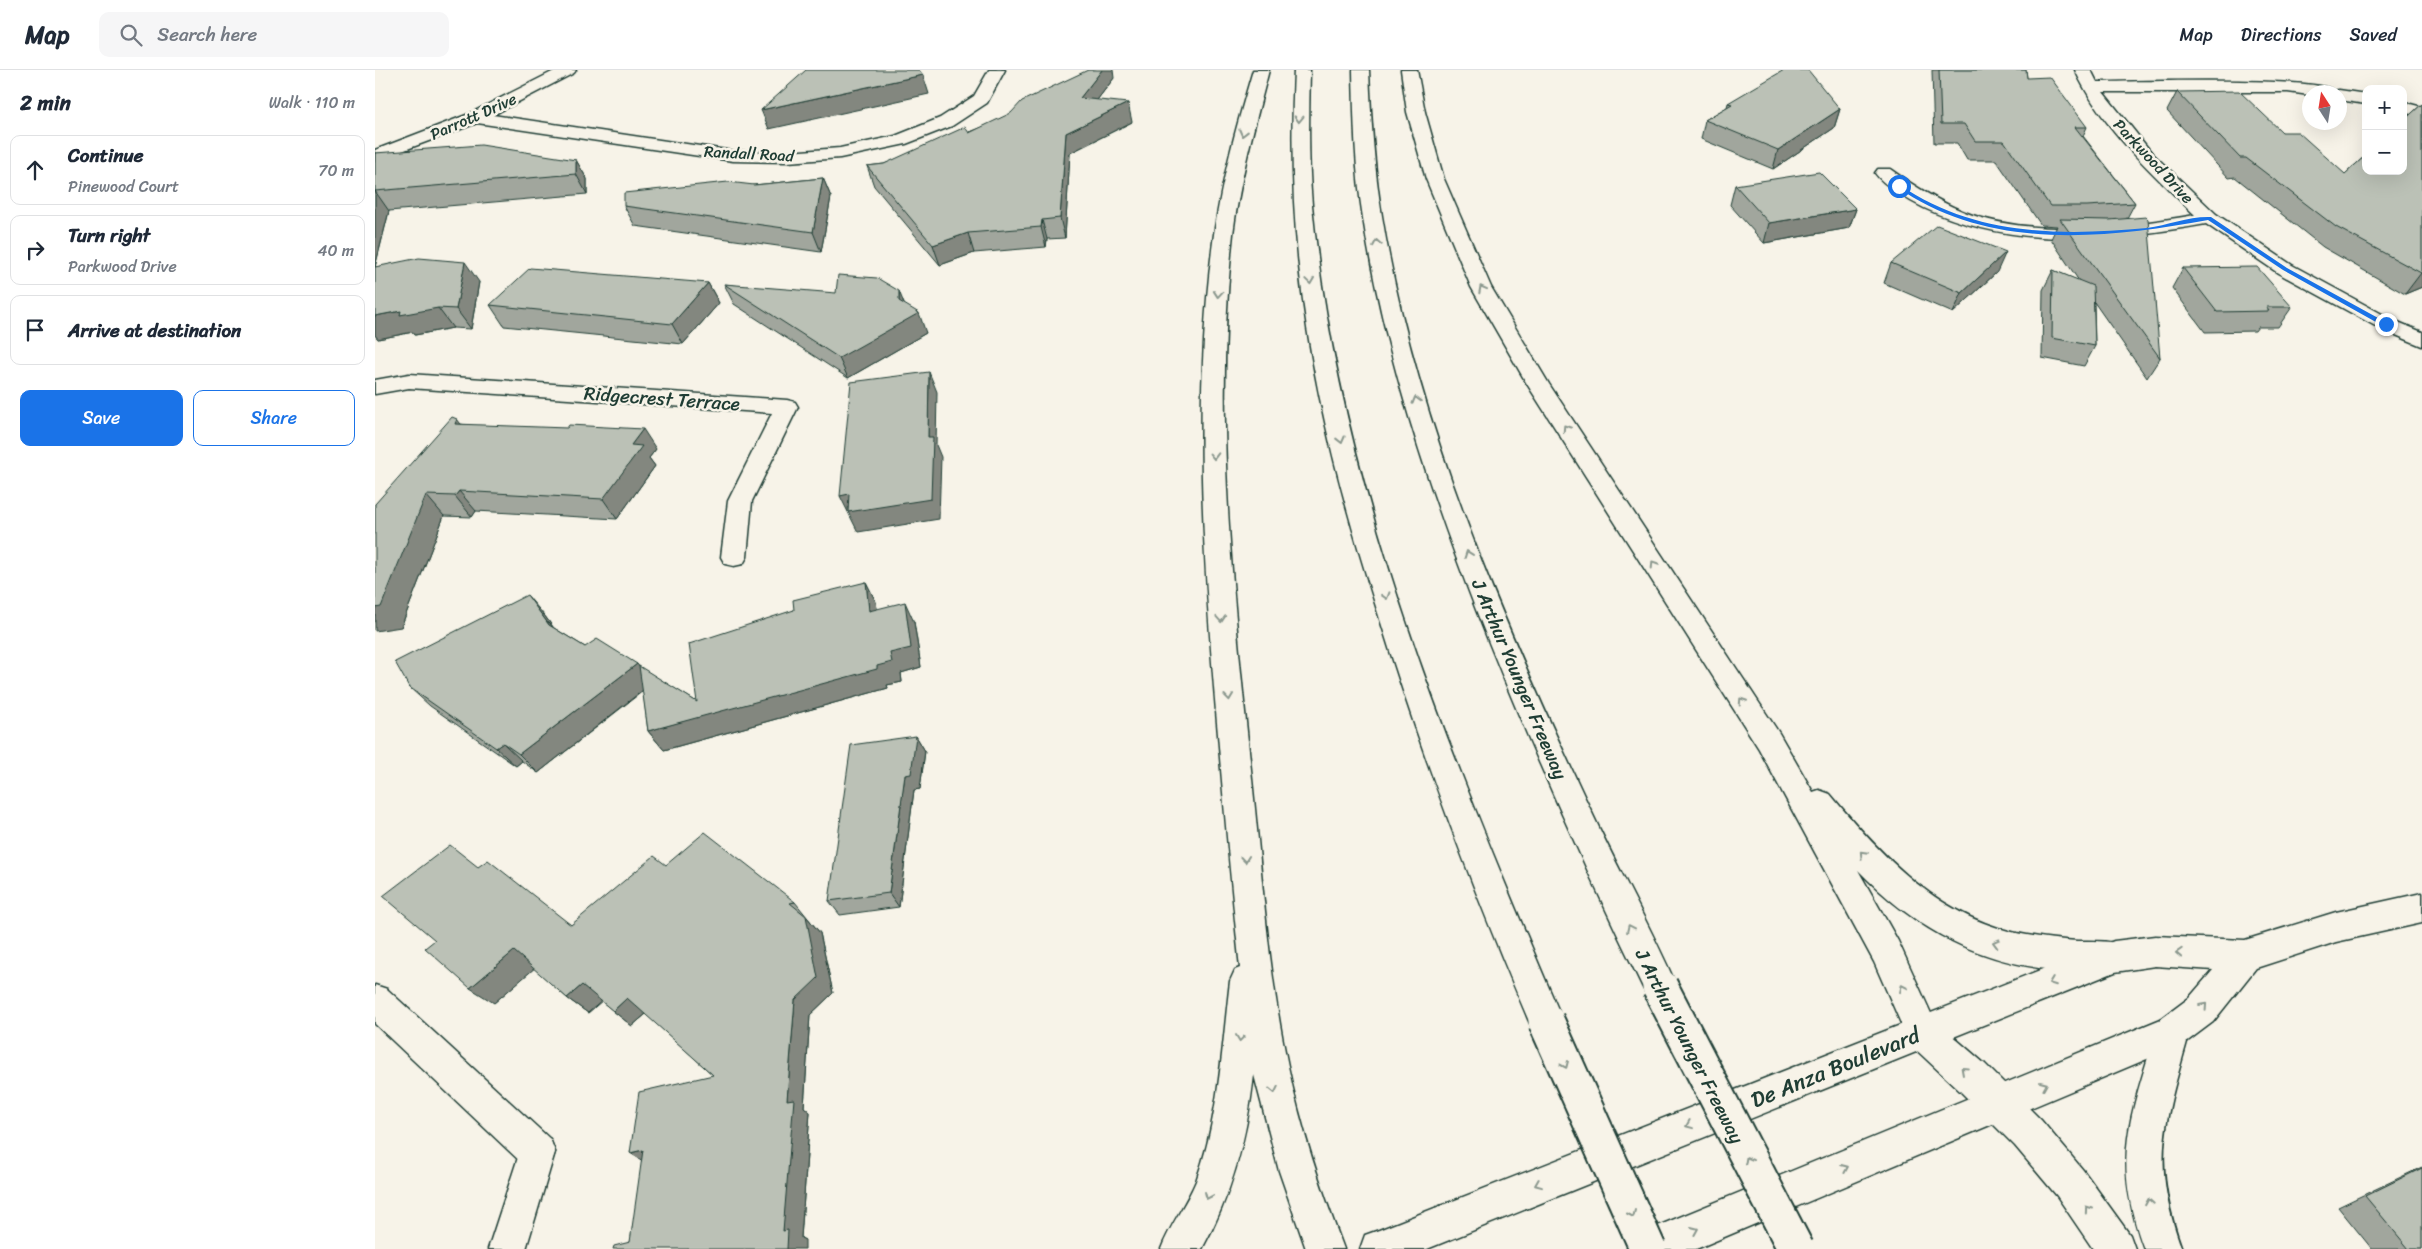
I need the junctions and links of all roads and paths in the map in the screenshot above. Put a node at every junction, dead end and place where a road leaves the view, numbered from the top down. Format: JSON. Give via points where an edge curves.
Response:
{"nodes":[{"id":1,"x":568,"y":70,"type":"edge"},
{"id":2,"x":997,"y":70,"type":"edge"},
{"id":3,"x":1261,"y":70,"type":"edge"},
{"id":4,"x":1302,"y":70,"type":"edge"},
{"id":5,"x":1361,"y":70,"type":"edge"},
{"id":6,"x":1409,"y":70,"type":"edge"},
{"id":7,"x":2087,"y":78,"type":"edge"},
{"id":8,"x":2302,"y":89,"type":"edge"},
{"id":9,"x":2347,"y":95,"type":"edge"},
{"id":10,"x":2362,"y":97,"type":"edge"},
{"id":11,"x":2407,"y":108,"type":"edge"},
{"id":12,"x":2422,"y":112,"type":"edge"},
{"id":13,"x":475,"y":118,"type":"junction"},
{"id":14,"x":375,"y":156,"type":"edge"},
{"id":15,"x":1884,"y":173,"type":"dead end"},
{"id":16,"x":2209,"y":218,"type":"junction"},
{"id":17,"x":2422,"y":340,"type":"edge"},
{"id":18,"x":375,"y":387,"type":"edge"},
{"id":19,"x":734,"y":557,"type":"dead end"},
{"id":20,"x":1769,"y":742,"type":"junction"},
{"id":21,"x":2422,"y":908,"type":"edge"},
{"id":22,"x":1253,"y":937,"type":"junction"},
{"id":23,"x":2245,"y":956,"type":"junction"},
{"id":24,"x":2114,"y":957,"type":"junction"},
{"id":25,"x":375,"y":1001,"type":"edge"},
{"id":26,"x":2173,"y":1031,"type":"junction"},
{"id":27,"x":1922,"y":1032,"type":"junction"},
{"id":28,"x":1999,"y":1103,"type":"junction"},
{"id":29,"x":507,"y":1249,"type":"edge"},
{"id":30,"x":1180,"y":1249,"type":"edge"},
{"id":31,"x":1325,"y":1249,"type":"edge"},
{"id":32,"x":1379,"y":1249,"type":"edge"},
{"id":33,"x":1649,"y":1249,"type":"edge"},
{"id":34,"x":1796,"y":1249,"type":"edge"},
{"id":35,"x":2116,"y":1249,"type":"edge"},
{"id":36,"x":2163,"y":1249,"type":"edge"}],
"edges":[{"from":1,"to":13,"type":"main road","name":"Parrott Drive"},
{"from":2,"to":13,"type":"main road","name":"Randall Road","via":[[981,99],[946,122],[900,140],[832,153],[788,157],[733,156]]},
{"from":3,"to":22,"type":"main road","one_way":true,"via":[[1236,160],[1229,204],[1217,305],[1214,405],[1219,593]]},
{"from":4,"to":33,"type":"main road","one_way":true,"bridge":true,"via":[[1299,160],[1308,268],[1325,369],[1369,545],[1416,691],[1485,874],[1546,1021]]},
{"from":34,"to":5,"type":"main road","name":"J Arthur Younger Freeway","one_way":true,"bridge":true,"via":[[1660,987],[1587,837],[1481,589],[1435,461],[1402,353],[1381,263],[1364,150]]},
{"from":20,"to":6,"type":"main road","one_way":true,"via":[[1529,370],[1481,287],[1435,179],[1416,112]]},
{"from":7,"to":8,"type":"main road"},
{"from":7,"to":16,"type":"main road","name":"Parkwood Drive","via":[[2145,157]]},
{"from":9,"to":10,"type":"main road"},
{"from":11,"to":12,"type":"main road"},
{"from":13,"to":14,"type":"main road","name":"Parrott Drive"},
{"from":15,"to":16,"type":"main road","via":[[1922,202],[1963,220],[2013,230],[2108,233],[2152,229]]},
{"from":16,"to":17,"type":"main road","name":"Parkwood Drive","via":[[2285,269]]},
{"from":18,"to":19,"type":"main road","name":"Ridgecrest Terrace","via":[[409,380],[787,406],[740,501]]},
{"from":24,"to":20,"type":"main road","one_way":true,"via":[[2048,955],[1964,932],[1940,918],[1887,878],[1862,853]]},
{"from":27,"to":20,"type":"main road","one_way":true,"via":[[1886,952]]},
{"from":21,"to":23,"type":"main road","name":"De Anza Boulevard","via":[[2336,927]]},
{"from":22,"to":30,"type":"main road","one_way":true,"via":[[1223,1155],[1210,1193]]},
{"from":22,"to":31,"type":"main road","one_way":true,"via":[[1274,1091],[1286,1142]]},
{"from":23,"to":24,"type":"main road","name":"De Anza Boulevard","one_way":true,"via":[[2155,952]]},
{"from":26,"to":23,"type":"main road","one_way":true,"via":[[2201,1010]]},
{"from":24,"to":27,"type":"main road","name":"De Anza Boulevard","one_way":true},
{"from":25,"to":29,"type":"main road","via":[[537,1152]]},
{"from":28,"to":26,"type":"main road","one_way":true},
{"from":36,"to":26,"type":"main road","one_way":true,"via":[[2151,1212],[2144,1159],[2146,1133]]},
{"from":28,"to":27,"type":"main road","one_way":true},
{"from":27,"to":32,"type":"main road","name":"De Anza Boulevard","one_way":true},
{"from":33,"to":28,"type":"main road","one_way":true},
{"from":35,"to":28,"type":"main road","one_way":true,"via":[[2070,1183]]}]}
